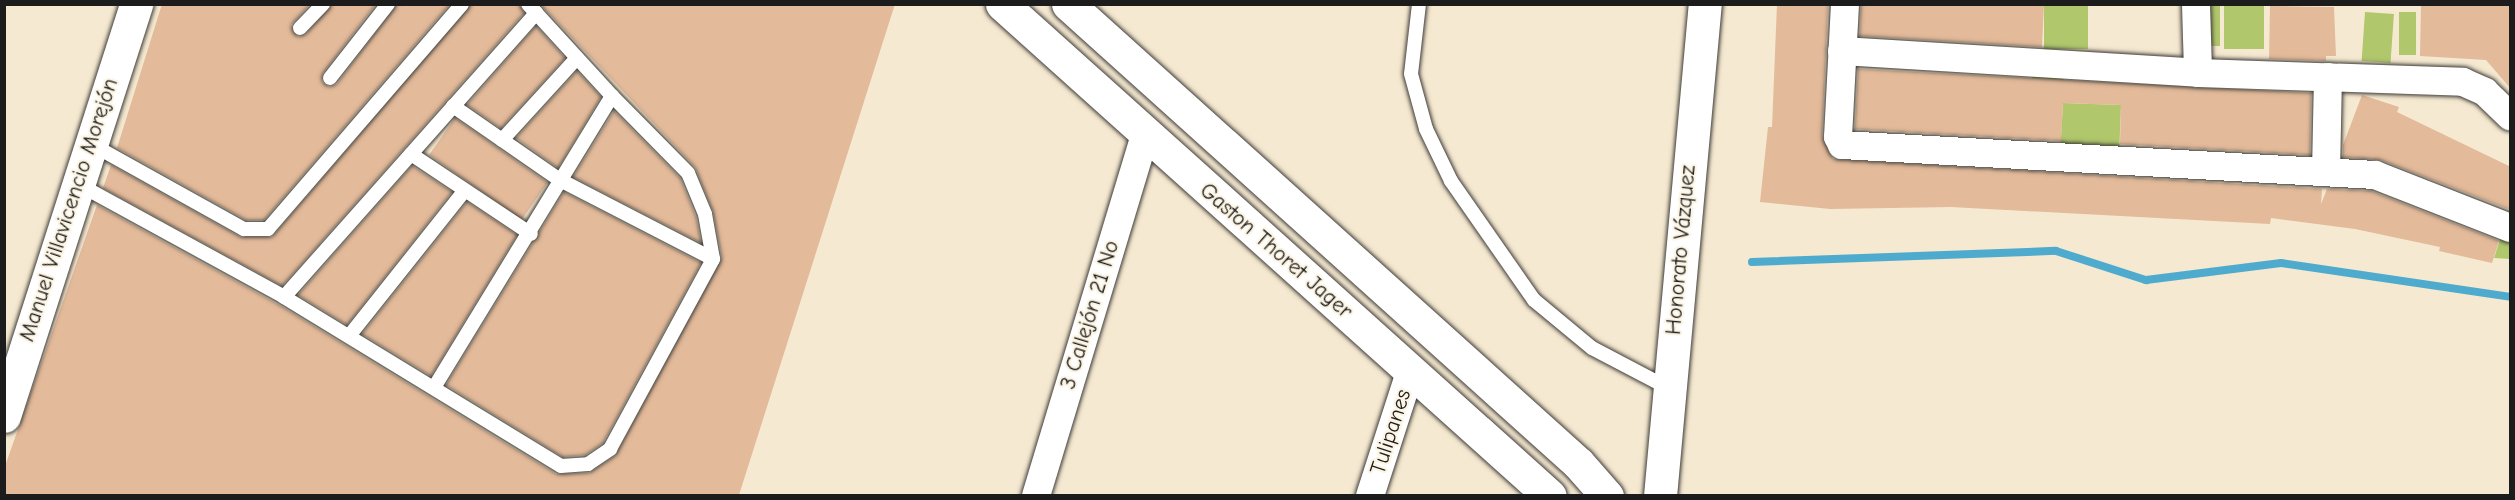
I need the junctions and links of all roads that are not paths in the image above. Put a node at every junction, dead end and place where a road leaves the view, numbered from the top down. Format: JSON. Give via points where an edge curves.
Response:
{"nodes":[{"id":1,"x":136,"y":4,"type":"edge"},
{"id":2,"x":323,"y":4,"type":"edge"},
{"id":3,"x":388,"y":4,"type":"edge"},
{"id":4,"x":462,"y":4,"type":"edge"},
{"id":5,"x":1002,"y":4,"type":"edge"},
{"id":6,"x":1068,"y":4,"type":"edge"},
{"id":7,"x":1419,"y":4,"type":"edge"},
{"id":8,"x":1705,"y":4,"type":"edge"},
{"id":9,"x":1845,"y":4,"type":"edge"},
{"id":10,"x":2196,"y":4,"type":"edge"},
{"id":11,"x":532,"y":9,"type":"edge"},
{"id":12,"x":300,"y":28,"type":"dead end"},
{"id":13,"x":1842,"y":51,"type":"junction"},
{"id":14,"x":578,"y":58,"type":"junction"},
{"id":15,"x":2198,"y":73,"type":"junction"},
{"id":16,"x":2328,"y":77,"type":"junction"},
{"id":17,"x":330,"y":78,"type":"dead end"},
{"id":18,"x":612,"y":96,"type":"junction"},
{"id":19,"x":453,"y":106,"type":"junction"},
{"id":20,"x":2511,"y":116,"type":"edge"},
{"id":21,"x":1145,"y":135,"type":"junction"},
{"id":22,"x":502,"y":140,"type":"junction"},
{"id":23,"x":90,"y":143,"type":"junction"},
{"id":24,"x":411,"y":154,"type":"junction"},
{"id":25,"x":2326,"y":172,"type":"junction"},
{"id":26,"x":560,"y":180,"type":"junction"},
{"id":27,"x":77,"y":183,"type":"junction"},
{"id":28,"x":465,"y":190,"type":"junction"},
{"id":29,"x":2511,"y":228,"type":"edge"},
{"id":30,"x":531,"y":234,"type":"junction"},
{"id":31,"x":713,"y":259,"type":"junction"},
{"id":32,"x":284,"y":297,"type":"junction"},
{"id":33,"x":349,"y":336,"type":"junction"},
{"id":34,"x":1411,"y":369,"type":"junction"},
{"id":35,"x":434,"y":388,"type":"junction"},
{"id":36,"x":1670,"y":389,"type":"junction"},
{"id":37,"x":7,"y":397,"type":"edge"},
{"id":38,"x":1036,"y":495,"type":"edge"},
{"id":39,"x":1371,"y":495,"type":"edge"},
{"id":40,"x":1548,"y":495,"type":"edge"},
{"id":41,"x":1607,"y":495,"type":"edge"},
{"id":42,"x":1660,"y":495,"type":"edge"}],
"edges":[{"from":1,"to":23,"type":"street","name":"Manuel Villavicencio Morejón"},
{"from":2,"to":12,"type":"lane"},
{"from":3,"to":17,"type":"lane"},
{"from":4,"to":23,"type":"lane","via":[[268,229],[244,229]]},
{"from":5,"to":21,"type":"street","name":"Gaston Thoret Jager"},
{"from":6,"to":41,"type":"street","name":"Gaston Thoret Jager","via":[[1578,463]]},
{"from":7,"to":36,"type":"lane","via":[[1412,74],[1426,129],[1451,181],[1534,300],[1593,348]]},
{"from":8,"to":36,"type":"street","name":"Honorato Vázquez"},
{"from":9,"to":13,"type":"street"},
{"from":10,"to":15,"type":"street"},
{"from":11,"to":14,"type":"lane"},
{"from":11,"to":19,"type":"lane"},
{"from":13,"to":15,"type":"street"},
{"from":13,"to":25,"type":"street","via":[[1838,137],[1842,146]]},
{"from":14,"to":18,"type":"lane"},
{"from":14,"to":22,"type":"lane"},
{"from":15,"to":16,"type":"street"},
{"from":16,"to":20,"type":"street","via":[[2463,82],[2485,92]]},
{"from":16,"to":25,"type":"street"},
{"from":18,"to":26,"type":"lane"},
{"from":18,"to":31,"type":"lane","via":[[688,173],[705,214]]},
{"from":19,"to":22,"type":"lane"},
{"from":19,"to":24,"type":"lane"},
{"from":21,"to":34,"type":"street","name":"Gaston Thoret Jager"},
{"from":21,"to":38,"type":"street","name":"3 Callejón 21 No"},
{"from":22,"to":26,"type":"lane"},
{"from":23,"to":27,"type":"street","name":"Manuel Villavicencio Morejón"},
{"from":24,"to":28,"type":"lane"},
{"from":24,"to":32,"type":"lane"},
{"from":25,"to":29,"type":"street","via":[[2375,175]]},
{"from":26,"to":30,"type":"lane"},
{"from":26,"to":31,"type":"lane"},
{"from":27,"to":32,"type":"lane"},
{"from":27,"to":37,"type":"street","name":"Manuel Villavicencio Morejón"},
{"from":28,"to":30,"type":"lane"},
{"from":28,"to":33,"type":"lane"},
{"from":30,"to":35,"type":"lane"},
{"from":31,"to":35,"type":"lane","via":[[610,449],[588,464],[561,466]]},
{"from":32,"to":33,"type":"lane"},
{"from":33,"to":35,"type":"lane"},
{"from":34,"to":39,"type":"street","name":"Tulipanes"},
{"from":34,"to":40,"type":"street","name":"Gaston Thoret Jager"},
{"from":36,"to":42,"type":"street","name":"Honorato Vázquez"}]}
